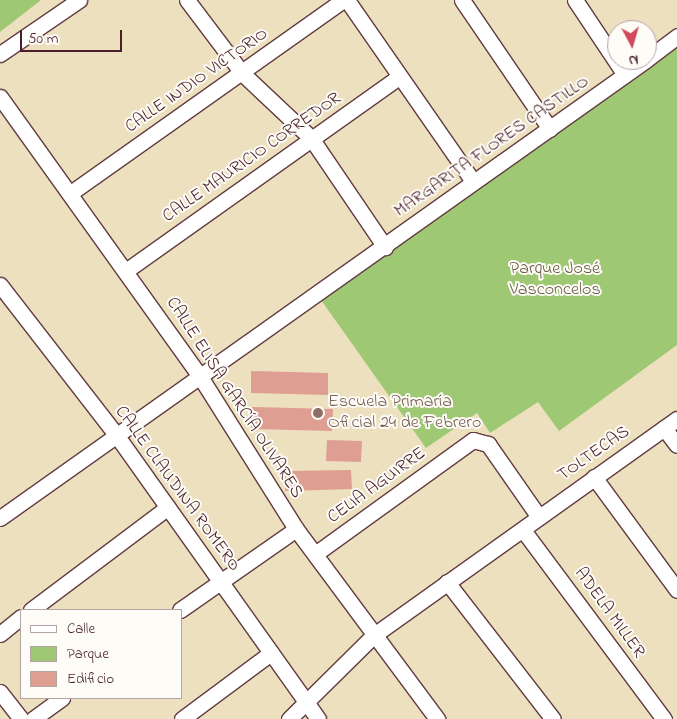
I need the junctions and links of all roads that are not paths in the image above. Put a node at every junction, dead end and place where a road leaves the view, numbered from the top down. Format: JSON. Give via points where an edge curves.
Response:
{"nodes":[{"id":1,"x":79,"y":0,"type":"edge"},
{"id":2,"x":187,"y":0,"type":"edge"},
{"id":3,"x":343,"y":0,"type":"edge"},
{"id":4,"x":347,"y":0,"type":"edge"},
{"id":5,"x":462,"y":0,"type":"edge"},
{"id":6,"x":575,"y":0,"type":"edge"},
{"id":7,"x":677,"y":25,"type":"edge"},
{"id":8,"x":673,"y":40,"type":"edge"},
{"id":9,"x":657,"y":52,"type":"edge"},
{"id":10,"x":0,"y":54,"type":"edge"},
{"id":11,"x":632,"y":70,"type":"edge"},
{"id":12,"x":243,"y":74,"type":"junction"},
{"id":13,"x":625,"y":75,"type":"junction"},
{"id":14,"x":399,"y":78,"type":"junction"},
{"id":15,"x":0,"y":97,"type":"edge"},
{"id":16,"x":550,"y":129,"type":"junction"},
{"id":17,"x":311,"y":138,"type":"junction"},
{"id":18,"x":473,"y":181,"type":"junction"},
{"id":19,"x":72,"y":192,"type":"junction"},
{"id":20,"x":385,"y":246,"type":"junction"},
{"id":21,"x":127,"y":270,"type":"junction"},
{"id":22,"x":0,"y":285,"type":"edge"},
{"id":23,"x":201,"y":378,"type":"junction"},
{"id":24,"x":677,"y":419,"type":"edge"},
{"id":25,"x":664,"y":428,"type":"junction"},
{"id":26,"x":117,"y":436,"type":"junction"},
{"id":27,"x":677,"y":445,"type":"edge"},
{"id":28,"x":594,"y":477,"type":"junction"},
{"id":29,"x":168,"y":507,"type":"junction"},
{"id":30,"x":0,"y":518,"type":"edge"},
{"id":31,"x":532,"y":522,"type":"junction"},
{"id":32,"x":296,"y":529,"type":"junction"},
{"id":33,"x":315,"y":554,"type":"junction"},
{"id":34,"x":221,"y":580,"type":"junction"},
{"id":35,"x":447,"y":582,"type":"junction"},
{"id":36,"x":677,"y":590,"type":"edge"},
{"id":37,"x":32,"y":609,"type":"edge"},
{"id":38,"x":181,"y":609,"type":"edge"},
{"id":39,"x":20,"y":619,"type":"edge"},
{"id":40,"x":0,"y":634,"type":"edge"},
{"id":41,"x":374,"y":635,"type":"junction"},
{"id":42,"x":271,"y":653,"type":"junction"},
{"id":43,"x":0,"y":692,"type":"edge"},
{"id":44,"x":61,"y":699,"type":"edge"},
{"id":45,"x":304,"y":700,"type":"junction"},
{"id":46,"x":21,"y":719,"type":"edge"},
{"id":47,"x":33,"y":719,"type":"edge"},
{"id":48,"x":182,"y":719,"type":"edge"},
{"id":49,"x":289,"y":719,"type":"edge"},
{"id":50,"x":318,"y":719,"type":"edge"},
{"id":51,"x":437,"y":719,"type":"edge"},
{"id":52,"x":553,"y":719,"type":"edge"},
{"id":53,"x":664,"y":719,"type":"edge"}],
"edges":[{"from":1,"to":10,"type":"street"},
{"from":2,"to":12,"type":"street"},
{"from":3,"to":12,"type":"street","name":"CALLE INDIO VICTORIO"},
{"from":4,"to":14,"type":"street"},
{"from":5,"to":16,"type":"street"},
{"from":6,"to":13,"type":"street"},
{"from":7,"to":8,"type":"street"},
{"from":8,"to":9,"type":"street","name":"MARGARITA FLORES CASTILLO"},
{"from":11,"to":13,"type":"street","name":"MARGARITA FLORES CASTILLO"},
{"from":12,"to":17,"type":"street"},
{"from":12,"to":19,"type":"street","name":"CALLE INDIO VICTORIO"},
{"from":13,"to":16,"type":"street","name":"MARGARITA FLORES CASTILLO"},
{"from":14,"to":17,"type":"street","name":"CALLE MAURICIO CORREDOR"},
{"from":14,"to":18,"type":"street"},
{"from":15,"to":19,"type":"street","name":"CALLE ELISA GARCÍA OLIVARES"},
{"from":16,"to":18,"type":"street","name":"MARGARITA FLORES CASTILLO"},
{"from":17,"to":20,"type":"street"},
{"from":17,"to":21,"type":"street","name":"CALLE MAURICIO CORREDOR"},
{"from":18,"to":20,"type":"street","name":"MARGARITA FLORES CASTILLO"},
{"from":19,"to":21,"type":"street","name":"CALLE ELISA GARCÍA OLIVARES"},
{"from":20,"to":23,"type":"street","name":"MARGARITA FLORES CASTILLO"},
{"from":21,"to":23,"type":"street","name":"CALLE ELISA GARCÍA OLIVARES"},
{"from":22,"to":26,"type":"street","name":"CALLE CLAUDINA ROMERO"},
{"from":23,"to":26,"type":"street","name":"MARGARITA FLORES CASTILLO"},
{"from":23,"to":32,"type":"street","name":"CALLE ELISA GARCÍA OLIVARES"},
{"from":24,"to":25,"type":"street","name":"TOLTECAS"},
{"from":25,"to":27,"type":"street"},
{"from":25,"to":28,"type":"street","name":"TOLTECAS"},
{"from":26,"to":29,"type":"street","name":"CALLE CLAUDINA ROMERO"},
{"from":26,"to":30,"type":"street","name":"MARGARITA FLORES CASTILLO"},
{"from":28,"to":31,"type":"street","name":"TOLTECAS"},
{"from":28,"to":36,"type":"street"},
{"from":29,"to":34,"type":"street","name":"CALLE CLAUDINA ROMERO"},
{"from":29,"to":37,"type":"street"},
{"from":31,"to":33,"type":"street","name":"CELIA AGUIRRE","via":[[488,444],[473,440]]},
{"from":31,"to":35,"type":"street","name":"TOLTECAS"},
{"from":31,"to":53,"type":"street","name":"ADELA MILLER"},
{"from":32,"to":33,"type":"street","name":"CALLE ELISA GARCÍA OLIVARES"},
{"from":32,"to":34,"type":"street"},
{"from":33,"to":41,"type":"street","name":"CALLE ELISA GARCÍA OLIVARES"},
{"from":34,"to":38,"type":"street"},
{"from":34,"to":42,"type":"street","name":"CALLE CLAUDINA ROMERO"},
{"from":35,"to":41,"type":"street","name":"TOLTECAS"},
{"from":35,"to":52,"type":"street"},
{"from":39,"to":40,"type":"street"},
{"from":41,"to":45,"type":"street","name":"TOLTECAS"},
{"from":41,"to":51,"type":"street","name":"CALLE ELISA GARCÍA OLIVARES"},
{"from":42,"to":45,"type":"street","name":"CALLE CLAUDINA ROMERO"},
{"from":42,"to":48,"type":"street"},
{"from":43,"to":46,"type":"street"},
{"from":44,"to":47,"type":"street"},
{"from":45,"to":49,"type":"street","name":"TOLTECAS"},
{"from":45,"to":50,"type":"street","name":"CALLE CLAUDINA ROMERO"}]}
